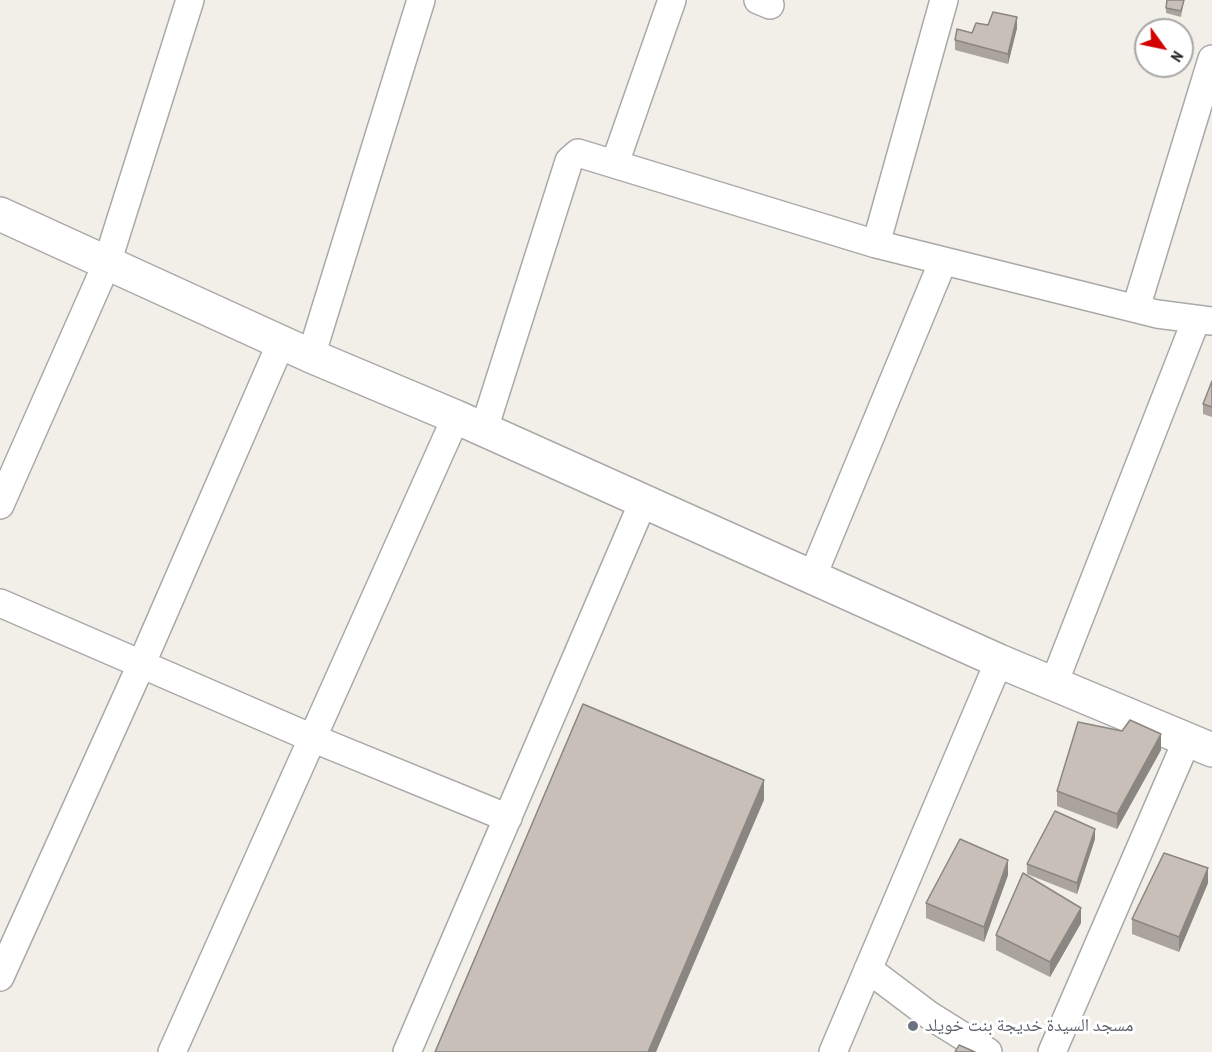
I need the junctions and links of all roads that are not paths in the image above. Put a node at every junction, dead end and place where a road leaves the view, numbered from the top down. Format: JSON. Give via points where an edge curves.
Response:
{"nodes":[{"id":1,"x":190,"y":0,"type":"edge"},
{"id":2,"x":421,"y":0,"type":"edge"},
{"id":3,"x":672,"y":0,"type":"edge"},
{"id":4,"x":944,"y":0,"type":"edge"},
{"id":5,"x":1212,"y":59,"type":"edge"},
{"id":6,"x":615,"y":163,"type":"junction"},
{"id":7,"x":0,"y":214,"type":"edge"},
{"id":8,"x":876,"y":244,"type":"junction"},
{"id":9,"x":943,"y":261,"type":"junction"},
{"id":10,"x":107,"y":263,"type":"junction"},
{"id":11,"x":1136,"y":308,"type":"junction"},
{"id":12,"x":1204,"y":320,"type":"edge"},
{"id":13,"x":281,"y":342,"type":"junction"},
{"id":14,"x":311,"y":356,"type":"junction"},
{"id":15,"x":470,"y":423,"type":"junction"},
{"id":16,"x":643,"y":502,"type":"junction"},
{"id":17,"x":0,"y":505,"type":"edge"},
{"id":18,"x":813,"y":575,"type":"junction"},
{"id":19,"x":0,"y":603,"type":"edge"},
{"id":20,"x":999,"y":661,"type":"junction"},
{"id":21,"x":141,"y":665,"type":"junction"},
{"id":22,"x":1054,"y":683,"type":"junction"},
{"id":23,"x":312,"y":738,"type":"junction"},
{"id":24,"x":1199,"y":745,"type":"edge"},
{"id":25,"x":508,"y":818,"type":"junction"},
{"id":26,"x":868,"y":969,"type":"junction"},
{"id":27,"x":0,"y":977,"type":"edge"},
{"id":28,"x":172,"y":1052,"type":"edge"},
{"id":29,"x":407,"y":1052,"type":"edge"},
{"id":30,"x":833,"y":1052,"type":"edge"},
{"id":31,"x":988,"y":1052,"type":"edge"},
{"id":32,"x":1052,"y":1052,"type":"edge"}],
"edges":[{"from":1,"to":10,"type":"street"},
{"from":2,"to":14,"type":"street"},
{"from":3,"to":6,"type":"street"},
{"from":4,"to":8,"type":"street"},
{"from":5,"to":11,"type":"street"},
{"from":6,"to":8,"type":"street"},
{"from":6,"to":15,"type":"street","via":[[578,153],[569,161]]},
{"from":7,"to":10,"type":"street"},
{"from":8,"to":9,"type":"street"},
{"from":9,"to":11,"type":"street"},
{"from":9,"to":18,"type":"street"},
{"from":10,"to":13,"type":"street"},
{"from":10,"to":17,"type":"street"},
{"from":11,"to":12,"type":"street"},
{"from":12,"to":22,"type":"street"},
{"from":13,"to":14,"type":"street"},
{"from":13,"to":21,"type":"street"},
{"from":14,"to":15,"type":"street"},
{"from":15,"to":16,"type":"street"},
{"from":15,"to":23,"type":"street"},
{"from":16,"to":18,"type":"street"},
{"from":16,"to":25,"type":"street"},
{"from":18,"to":20,"type":"street"},
{"from":19,"to":21,"type":"street"},
{"from":20,"to":22,"type":"street"},
{"from":20,"to":26,"type":"street"},
{"from":21,"to":23,"type":"street"},
{"from":21,"to":27,"type":"street"},
{"from":22,"to":24,"type":"street"},
{"from":23,"to":25,"type":"street"},
{"from":23,"to":28,"type":"street"},
{"from":24,"to":32,"type":"street"},
{"from":25,"to":29,"type":"street"},
{"from":26,"to":30,"type":"street"},
{"from":26,"to":31,"type":"street","via":[[929,1015]]}]}
